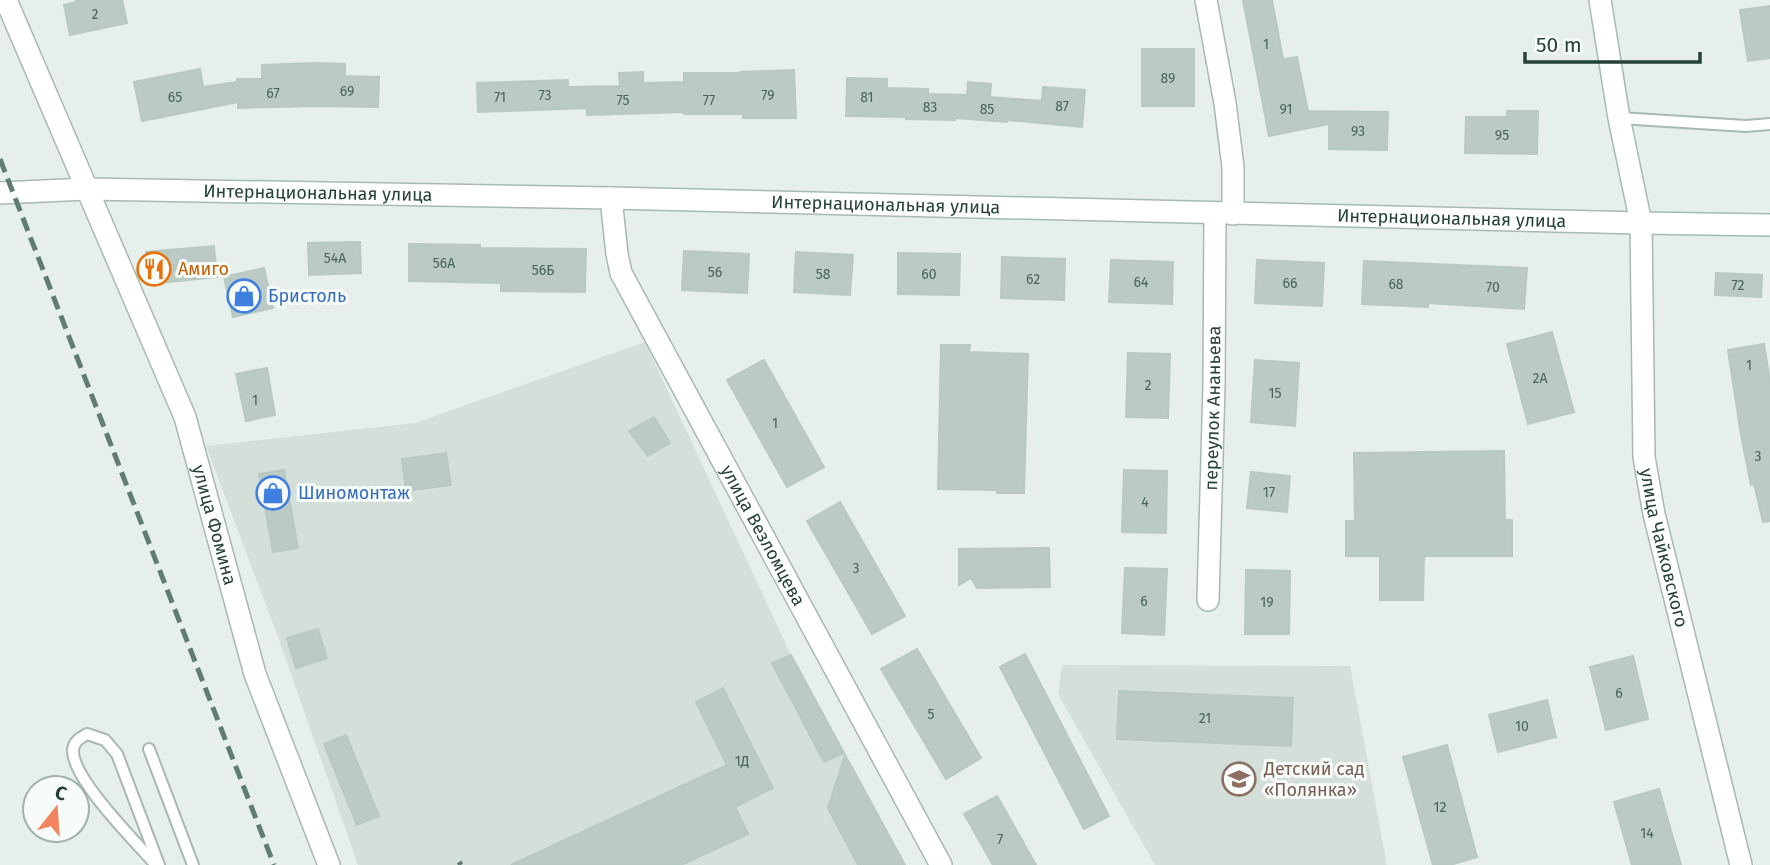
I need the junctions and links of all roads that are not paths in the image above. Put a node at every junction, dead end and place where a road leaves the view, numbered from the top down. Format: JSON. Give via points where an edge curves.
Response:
{"nodes":[{"id":1,"x":6,"y":0,"type":"edge"},
{"id":2,"x":1206,"y":0,"type":"edge"},
{"id":3,"x":1600,"y":0,"type":"edge"},
{"id":4,"x":1619,"y":118,"type":"junction"},
{"id":5,"x":1770,"y":124,"type":"edge"},
{"id":6,"x":87,"y":189,"type":"junction"},
{"id":7,"x":0,"y":193,"type":"edge"},
{"id":8,"x":611,"y":198,"type":"junction"},
{"id":9,"x":1224,"y":213,"type":"junction"},
{"id":10,"x":1640,"y":223,"type":"junction"},
{"id":11,"x":1770,"y":225,"type":"edge"},
{"id":12,"x":1208,"y":600,"type":"dead end"},
{"id":13,"x":149,"y":749,"type":"dead end"},
{"id":14,"x":158,"y":865,"type":"edge"},
{"id":15,"x":193,"y":865,"type":"edge"},
{"id":16,"x":329,"y":865,"type":"edge"},
{"id":17,"x":942,"y":865,"type":"edge"},
{"id":18,"x":1741,"y":865,"type":"edge"}],
"edges":[{"from":1,"to":6,"type":"street","name":"улица Фомина"},
{"from":2,"to":9,"type":"street","name":"переулок Ананьева","via":[[1233,167]]},
{"from":3,"to":4,"type":"street","name":"улица Чайковского"},
{"from":4,"to":5,"type":"lane"},
{"from":4,"to":10,"type":"street","name":"улица Чайковского"},
{"from":6,"to":7,"type":"street","name":"Интернациональная улица"},
{"from":6,"to":8,"type":"street","name":"Интернациональная улица"},
{"from":6,"to":16,"type":"street","name":"улица Фомина","via":[[185,416],[255,674]]},
{"from":8,"to":9,"type":"street","name":"Интернациональная улица"},
{"from":8,"to":17,"type":"street","name":"улица Везломцева","via":[[621,274]]},
{"from":9,"to":10,"type":"street","name":"Интернациональная улица"},
{"from":9,"to":12,"type":"street","name":"переулок Ананьева"},
{"from":10,"to":11,"type":"street","name":"Интернациональная улица"},
{"from":10,"to":18,"type":"street","name":"улица Чайковского","via":[[1644,457]]},
{"from":13,"to":15,"type":"lane"},
{"from":14,"to":14,"type":"lane","via":[[117,754],[105,740],[87,734],[77,739],[73,749],[83,778]]}]}
